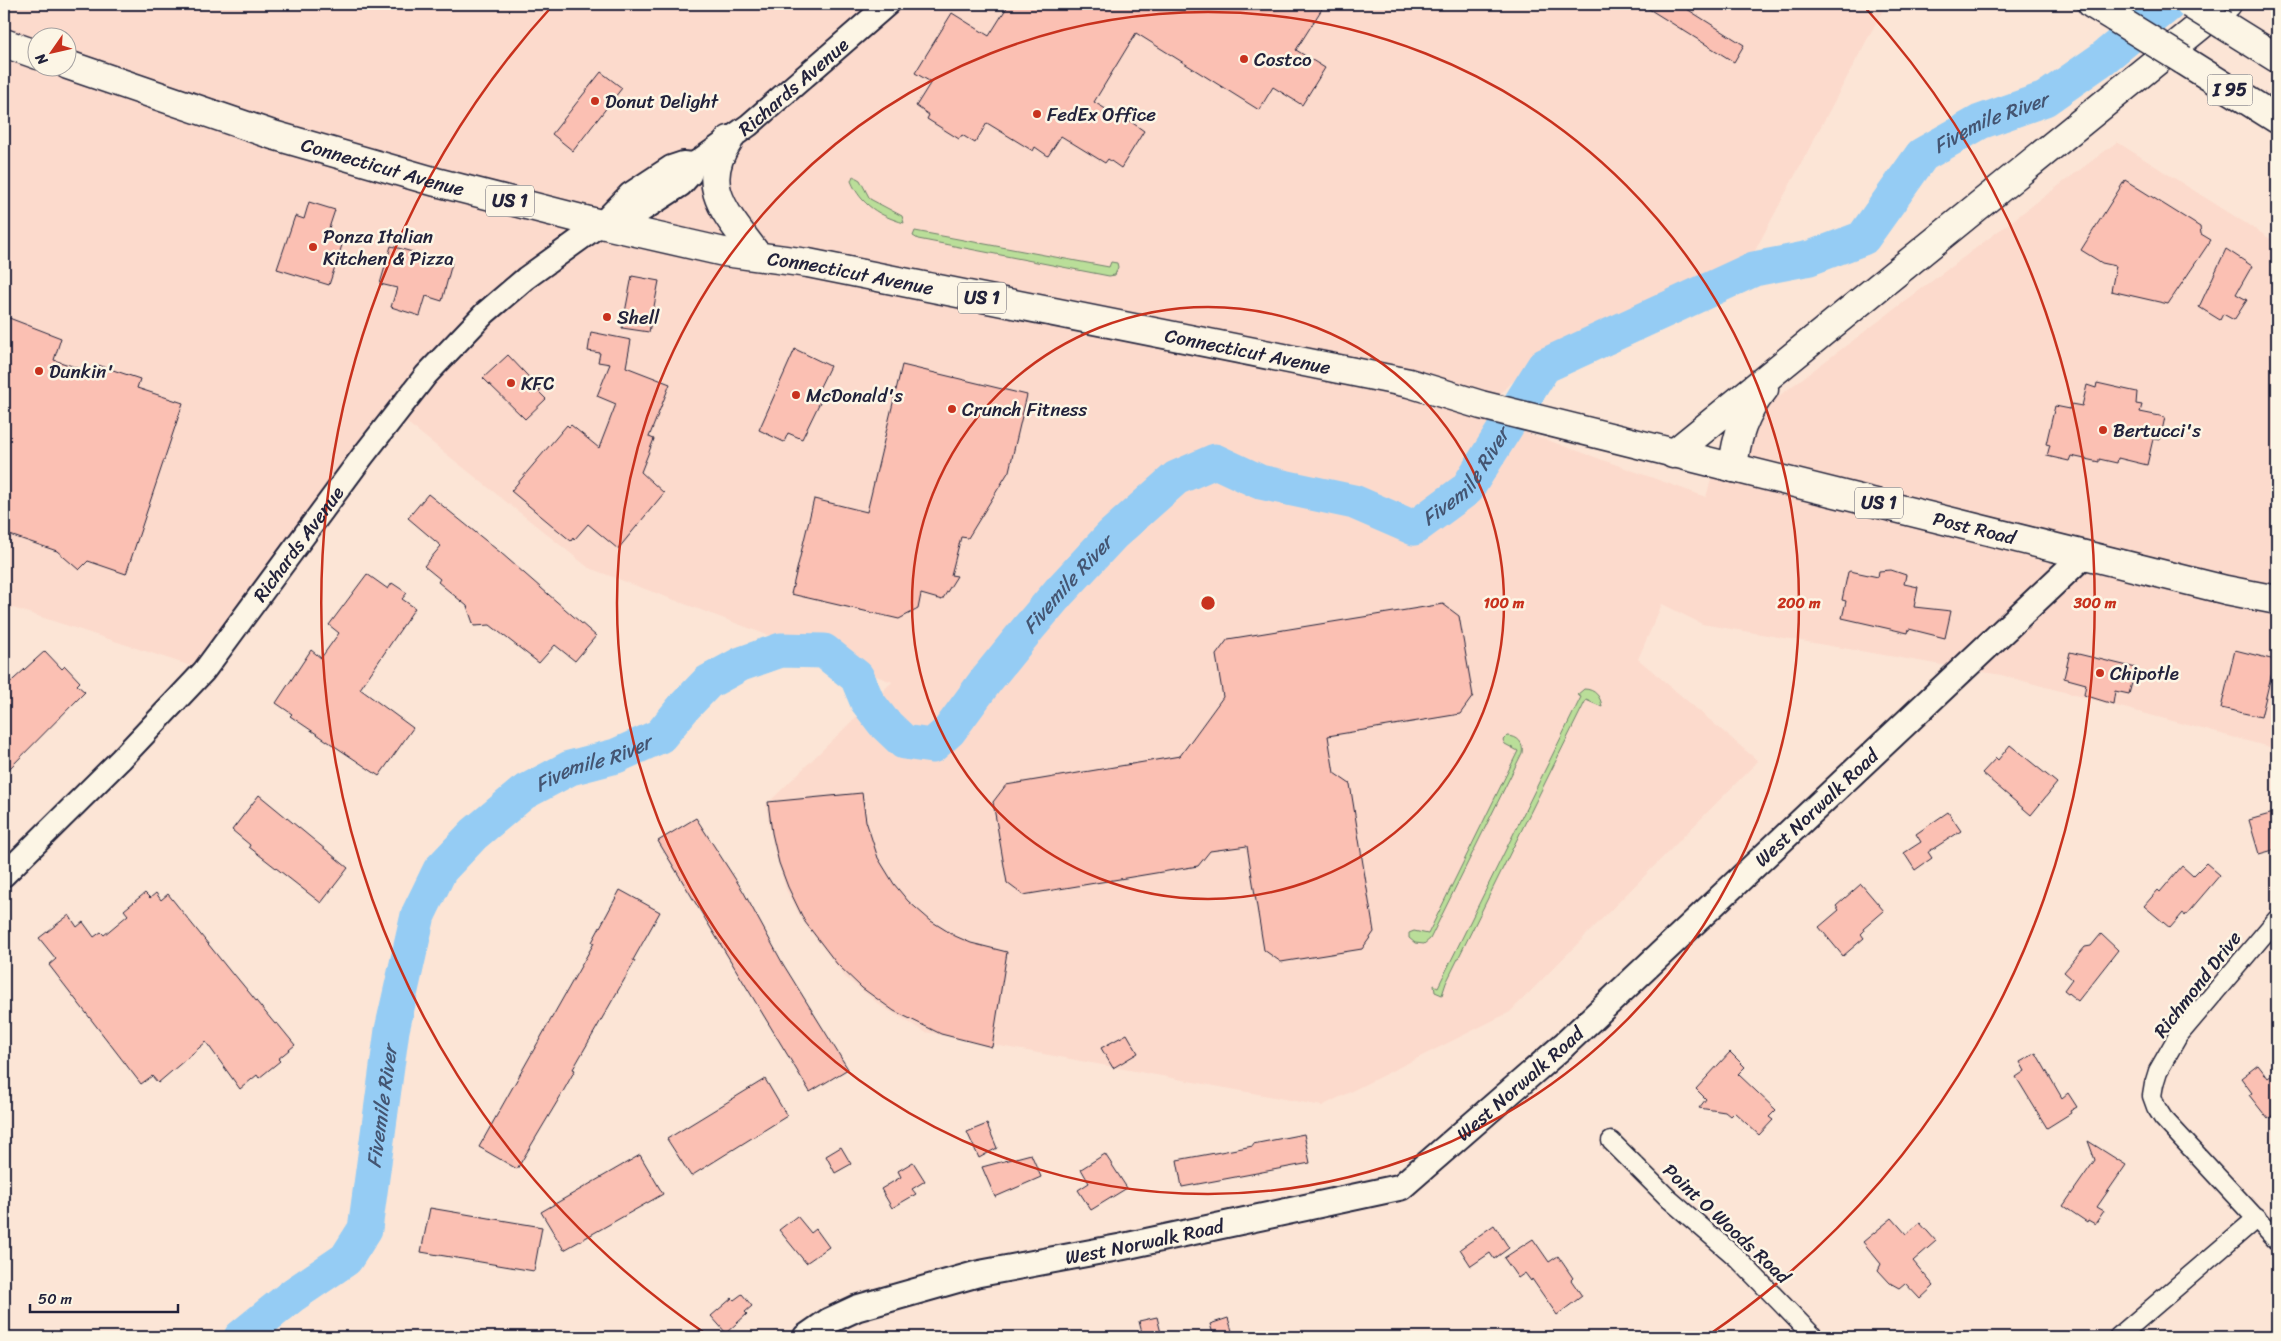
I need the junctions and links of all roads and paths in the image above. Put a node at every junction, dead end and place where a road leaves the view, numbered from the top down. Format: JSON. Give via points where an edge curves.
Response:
{"nodes":[{"id":1,"x":888,"y":4,"type":"edge"},
{"id":2,"x":2092,"y":4,"type":"edge"},
{"id":3,"x":2190,"y":4,"type":"edge"},
{"id":4,"x":2226,"y":14,"type":"edge"},
{"id":5,"x":4,"y":43,"type":"edge"},
{"id":6,"x":28,"y":51,"type":"edge"},
{"id":7,"x":2277,"y":58,"type":"edge"},
{"id":8,"x":78,"y":68,"type":"edge"},
{"id":9,"x":2277,"y":119,"type":"edge"},
{"id":10,"x":729,"y":140,"type":"junction"},
{"id":11,"x":601,"y":224,"type":"junction"},
{"id":12,"x":756,"y":255,"type":"junction"},
{"id":13,"x":1804,"y":346,"type":"junction"},
{"id":14,"x":1673,"y":454,"type":"junction"},
{"id":15,"x":1733,"y":468,"type":"junction"},
{"id":16,"x":2084,"y":556,"type":"junction"},
{"id":17,"x":2277,"y":600,"type":"edge"},
{"id":18,"x":4,"y":875,"type":"edge"},
{"id":19,"x":2277,"y":920,"type":"edge"},
{"id":20,"x":1611,"y":1140,"type":"dead end"},
{"id":21,"x":2257,"y":1218,"type":"junction"},
{"id":22,"x":2277,"y":1241,"type":"edge"},
{"id":23,"x":806,"y":1337,"type":"edge"},
{"id":24,"x":1814,"y":1337,"type":"edge"},
{"id":25,"x":2118,"y":1337,"type":"edge"}],
"edges":[{"from":1,"to":10,"type":"street","name":"Richards Avenue"},
{"from":2,"to":9,"type":"main road","number":"I 95","bridge":true},
{"from":3,"to":4,"type":"main road","number":"I 95","bridge":true},
{"from":4,"to":7,"type":"main road","number":"I 95"},
{"from":4,"to":13,"type":"main road"},
{"from":5,"to":6,"type":"main road"},
{"from":8,"to":11,"type":"main road","name":"Connecticut Avenue","number":"US 1","via":[[304,144]]},
{"from":10,"to":11,"type":"street","name":"Richards Avenue","via":[[694,164],[690,175],[681,184],[640,211]]},
{"from":10,"to":12,"type":"main road","via":[[716,162],[716,192]]},
{"from":11,"to":12,"type":"main road","name":"Connecticut Avenue","number":"US 1","via":[[724,252]]},
{"from":11,"to":18,"type":"street","name":"Richards Avenue","via":[[485,312],[426,375],[204,671]]},
{"from":12,"to":14,"type":"main road","name":"Connecticut Avenue","number":"US 1","via":[[1409,383],[1481,405]]},
{"from":13,"to":14,"type":"main road"},
{"from":13,"to":15,"type":"main road","via":[[1753,404],[1740,430]]},
{"from":14,"to":15,"type":"main road","name":"Post Road","number":"US 1"},
{"from":15,"to":16,"type":"main road","name":"Post Road","number":"US 1"},
{"from":16,"to":17,"type":"main road","name":"Post Road","number":"US 1"},
{"from":16,"to":23,"type":"main road","name":"West Norwalk Road","via":[[1564,1045],[1402,1187],[977,1274],[857,1308],[829,1321]]},
{"from":19,"to":21,"type":"street","name":"Richmond Drive","via":[[2178,1036],[2158,1071],[2152,1096],[2163,1118]]},
{"from":20,"to":24,"type":"street","name":"Point O Woods Road","via":[[1670,1200],[1737,1258]]},
{"from":21,"to":22,"type":"street","name":"Richmond Drive"},
{"from":21,"to":25,"type":"street"}]}
